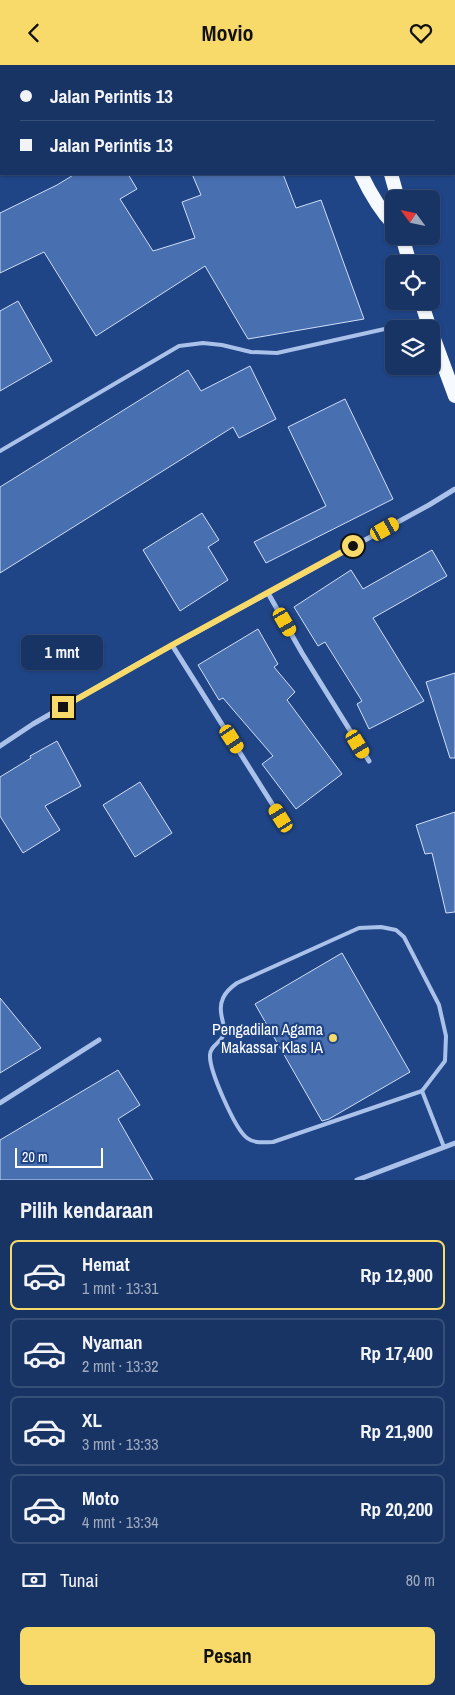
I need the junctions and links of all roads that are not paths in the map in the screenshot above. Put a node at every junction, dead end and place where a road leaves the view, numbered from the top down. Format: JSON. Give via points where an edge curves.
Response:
{"nodes":[{"id":1,"x":361,"y":175,"type":"edge"},
{"id":2,"x":391,"y":175,"type":"edge"},
{"id":3,"x":395,"y":190,"type":"edge"},
{"id":4,"x":385,"y":215,"type":"edge"},
{"id":5,"x":385,"y":334,"type":"edge"},
{"id":6,"x":440,"y":356,"type":"edge"},
{"id":7,"x":455,"y":397,"type":"edge"},
{"id":8,"x":0,"y":451,"type":"edge"},
{"id":9,"x":455,"y":489,"type":"edge"},
{"id":10,"x":268,"y":593,"type":"junction"},
{"id":11,"x":172,"y":645,"type":"junction"},
{"id":12,"x":0,"y":746,"type":"edge"},
{"id":13,"x":369,"y":761,"type":"dead end"},
{"id":14,"x":281,"y":818,"type":"dead end"},
{"id":15,"x":99,"y":1040,"type":"dead end"},
{"id":16,"x":422,"y":1091,"type":"junction"},
{"id":17,"x":0,"y":1103,"type":"edge"},
{"id":18,"x":455,"y":1143,"type":"edge"},
{"id":19,"x":444,"y":1147,"type":"junction"},
{"id":20,"x":357,"y":1180,"type":"edge"}],
"edges":[{"from":1,"to":4,"type":"highway"},
{"from":2,"to":3,"type":"highway"},
{"from":5,"to":8,"type":"lane","via":[[278,353],[251,352],[203,343],[179,346]]},
{"from":6,"to":7,"type":"highway"},
{"from":9,"to":10,"type":"street"},
{"from":10,"to":11,"type":"street"},
{"from":10,"to":13,"type":"street"},
{"from":11,"to":12,"type":"street"},
{"from":11,"to":14,"type":"street"},
{"from":15,"to":17,"type":"street"},
{"from":16,"to":16,"type":"lane","via":[[273,1142],[254,1142],[237,1127],[211,1066],[212,1049],[225,1033],[220,1010],[224,994],[237,983],[359,928],[396,930],[404,937],[439,1005],[446,1036],[445,1061]]},
{"from":16,"to":19,"type":"lane"},
{"from":18,"to":19,"type":"street"},
{"from":19,"to":20,"type":"street"}]}
